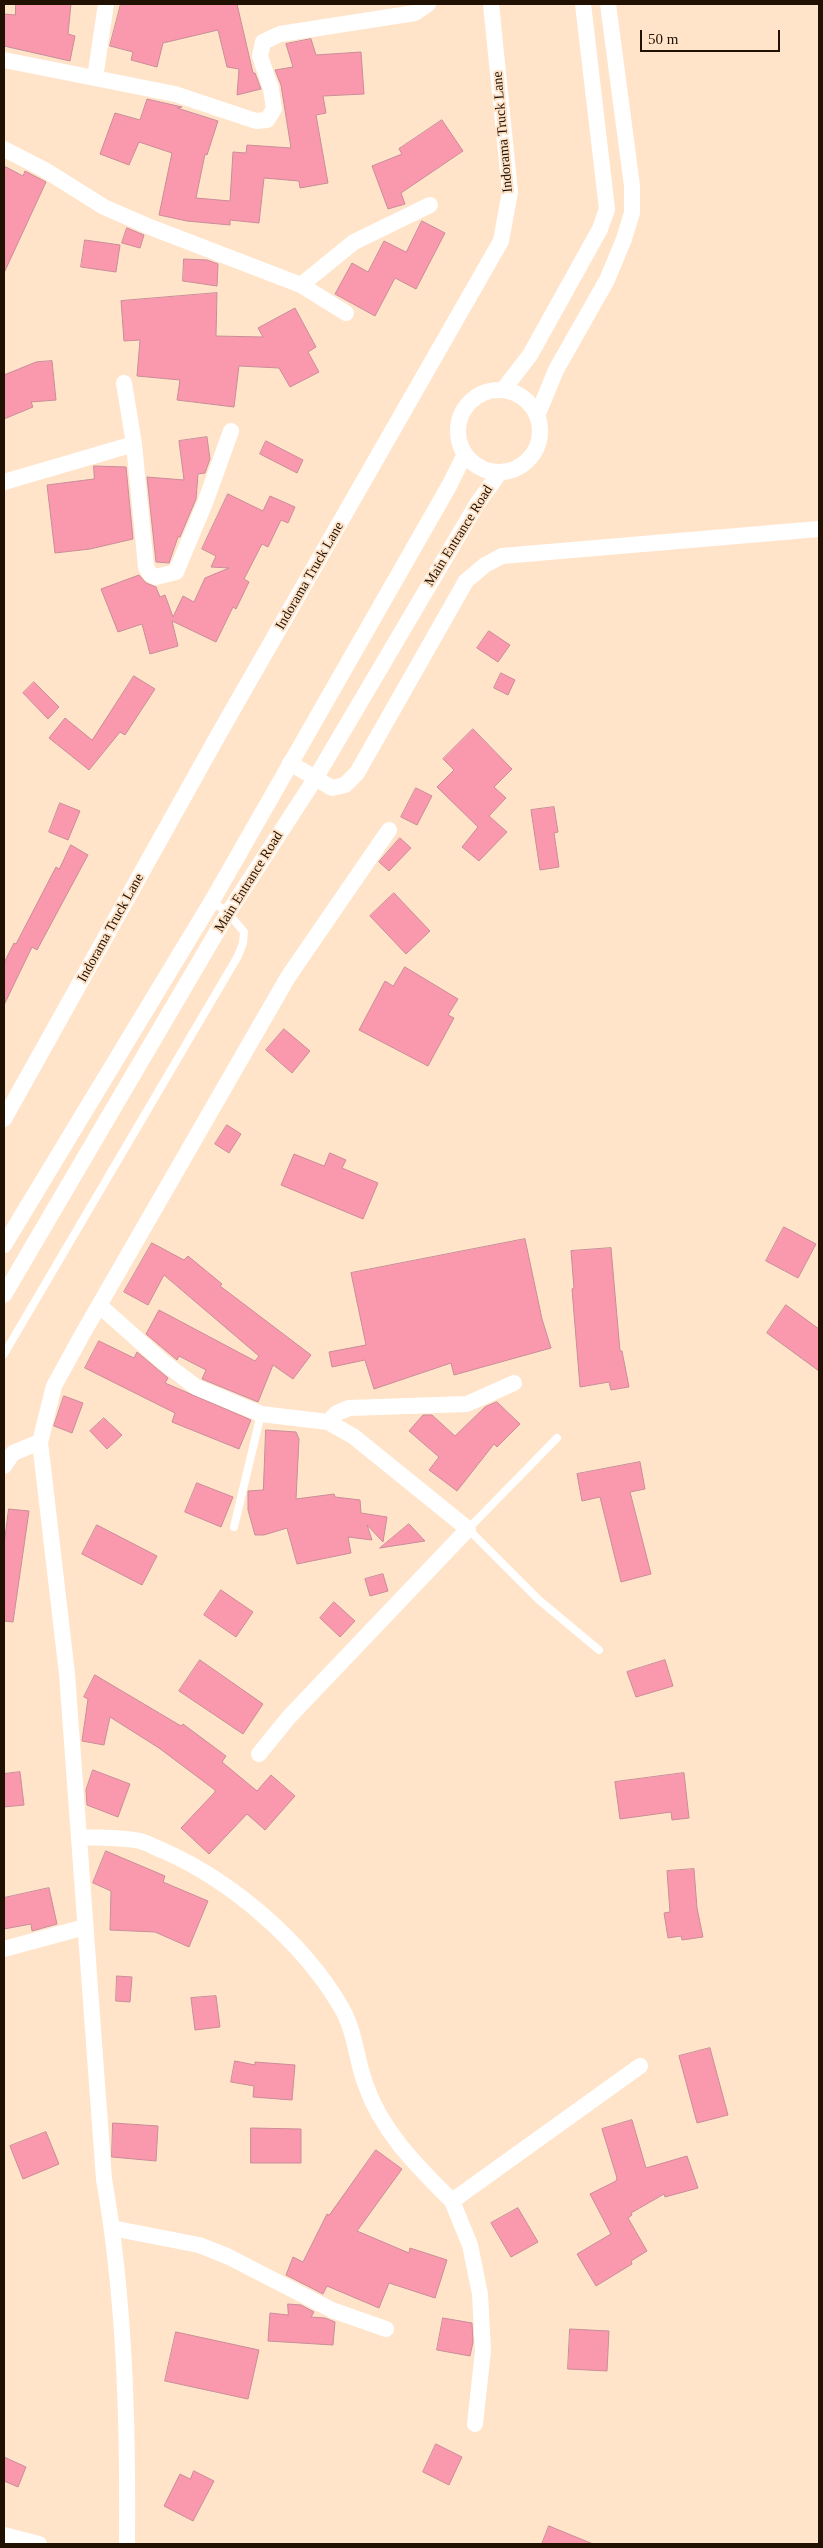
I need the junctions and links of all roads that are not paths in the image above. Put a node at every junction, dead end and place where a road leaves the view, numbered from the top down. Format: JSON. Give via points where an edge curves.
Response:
{"nodes":[{"id":1,"x":106,"y":4,"type":"edge"},
{"id":2,"x":428,"y":4,"type":"edge"},
{"id":3,"x":491,"y":4,"type":"edge"},
{"id":4,"x":583,"y":4,"type":"edge"},
{"id":5,"x":608,"y":4,"type":"edge"},
{"id":6,"x":4,"y":60,"type":"edge"},
{"id":7,"x":95,"y":78,"type":"junction"},
{"id":8,"x":4,"y":150,"type":"edge"},
{"id":9,"x":430,"y":205,"type":"dead end"},
{"id":10,"x":301,"y":285,"type":"junction"},
{"id":11,"x":346,"y":313,"type":"dead end"},
{"id":12,"x":124,"y":383,"type":"dead end"},
{"id":13,"x":503,"y":390,"type":"junction"},
{"id":14,"x":537,"y":416,"type":"junction"},
{"id":15,"x":231,"y":431,"type":"dead end"},
{"id":16,"x":134,"y":444,"type":"junction"},
{"id":17,"x":465,"y":454,"type":"junction"},
{"id":18,"x":500,"y":472,"type":"junction"},
{"id":19,"x":4,"y":482,"type":"edge"},
{"id":20,"x":819,"y":528,"type":"edge"},
{"id":21,"x":290,"y":764,"type":"junction"},
{"id":22,"x":315,"y":779,"type":"junction"},
{"id":23,"x":389,"y":830,"type":"dead end"},
{"id":24,"x":212,"y":901,"type":"junction"},
{"id":25,"x":228,"y":913,"type":"junction"},
{"id":26,"x":4,"y":1119,"type":"edge"},
{"id":27,"x":4,"y":1245,"type":"edge"},
{"id":28,"x":4,"y":1295,"type":"edge"},
{"id":29,"x":100,"y":1306,"type":"junction"},
{"id":30,"x":4,"y":1354,"type":"edge"},
{"id":31,"x":514,"y":1383,"type":"dead end"},
{"id":32,"x":261,"y":1414,"type":"junction"},
{"id":33,"x":328,"y":1422,"type":"junction"},
{"id":34,"x":557,"y":1438,"type":"dead end"},
{"id":35,"x":40,"y":1442,"type":"junction"},
{"id":36,"x":4,"y":1466,"type":"edge"},
{"id":37,"x":234,"y":1527,"type":"dead end"},
{"id":38,"x":468,"y":1529,"type":"junction"},
{"id":39,"x":599,"y":1650,"type":"dead end"},
{"id":40,"x":259,"y":1754,"type":"dead end"},
{"id":41,"x":79,"y":1837,"type":"junction"},
{"id":42,"x":85,"y":1927,"type":"junction"},
{"id":43,"x":4,"y":1949,"type":"edge"},
{"id":44,"x":640,"y":2066,"type":"dead end"},
{"id":45,"x":452,"y":2201,"type":"junction"},
{"id":46,"x":112,"y":2228,"type":"junction"},
{"id":47,"x":386,"y":2329,"type":"dead end"},
{"id":48,"x":475,"y":2424,"type":"dead end"},
{"id":49,"x":4,"y":2535,"type":"edge"},
{"id":50,"x":38,"y":2544,"type":"edge"},
{"id":51,"x":127,"y":2544,"type":"edge"}],
"edges":[{"from":1,"to":7,"type":"street"},
{"from":2,"to":7,"type":"street","via":[[415,13],[280,34],[263,42],[260,56],[274,109],[267,120],[256,122],[175,94]]},
{"from":3,"to":26,"type":"street","name":"Indorama Truck Lane","via":[[510,192],[502,241],[220,732]]},
{"from":4,"to":13,"type":"street","via":[[607,209],[600,229],[530,355]]},
{"from":5,"to":14,"type":"street","via":[[632,186],[632,214],[607,280],[556,370]]},
{"from":6,"to":7,"type":"street"},
{"from":8,"to":10,"type":"street","via":[[45,170],[104,207]]},
{"from":9,"to":10,"type":"street","via":[[354,242]]},
{"from":10,"to":11,"type":"street"},
{"from":12,"to":16,"type":"street"},
{"from":13,"to":14,"type":"street","via":[[529,404]]},
{"from":13,"to":17,"type":"street","via":[[481,394],[464,410],[458,432]]},
{"from":14,"to":18,"type":"street","via":[[539,438],[530,458],[521,465]]},
{"from":15,"to":16,"type":"street","via":[[176,572],[164,577],[150,574],[146,567]]},
{"from":16,"to":19,"type":"street"},
{"from":17,"to":18,"type":"street","via":[[474,464]]},
{"from":17,"to":21,"type":"street"},
{"from":18,"to":22,"type":"street","name":"Main Entrance Road","via":[[476,504]]},
{"from":20,"to":22,"type":"street","via":[[502,556],[466,581],[357,773],[345,785],[332,788]]},
{"from":21,"to":22,"type":"street"},
{"from":21,"to":24,"type":"street"},
{"from":22,"to":25,"type":"street","name":"Main Entrance Road"},
{"from":23,"to":29,"type":"street","via":[[288,977]]},
{"from":24,"to":25,"type":"lane"},
{"from":24,"to":27,"type":"street"},
{"from":25,"to":28,"type":"street","name":"Main Entrance Road"},
{"from":25,"to":30,"type":"lane","via":[[244,932],[238,956]]},
{"from":29,"to":32,"type":"street","via":[[162,1362],[196,1387]]},
{"from":29,"to":35,"type":"street","via":[[54,1386]]},
{"from":31,"to":33,"type":"street","via":[[467,1404],[348,1408]]},
{"from":32,"to":33,"type":"street"},
{"from":32,"to":37,"type":"lane"},
{"from":33,"to":38,"type":"street","via":[[353,1436]]},
{"from":34,"to":38,"type":"lane"},
{"from":35,"to":36,"type":"street","via":[[13,1453]]},
{"from":35,"to":41,"type":"street","via":[[67,1674]]},
{"from":38,"to":39,"type":"lane","via":[[539,1600]]},
{"from":38,"to":40,"type":"street","via":[[289,1717]]},
{"from":41,"to":42,"type":"street"},
{"from":41,"to":45,"type":"street","via":[[140,1841],[182,1859],[230,1888],[272,1923],[322,1977],[342,2009],[357,2047],[365,2083],[384,2124],[412,2161]]},
{"from":42,"to":43,"type":"street"},
{"from":42,"to":46,"type":"street","via":[[104,2179]]},
{"from":44,"to":45,"type":"street"},
{"from":45,"to":48,"type":"street","via":[[470,2244],[480,2294],[483,2351]]},
{"from":46,"to":47,"type":"street","via":[[199,2246],[227,2256],[332,2310]]},
{"from":46,"to":51,"type":"street","via":[[124,2374]]},
{"from":49,"to":50,"type":"street"}]}
